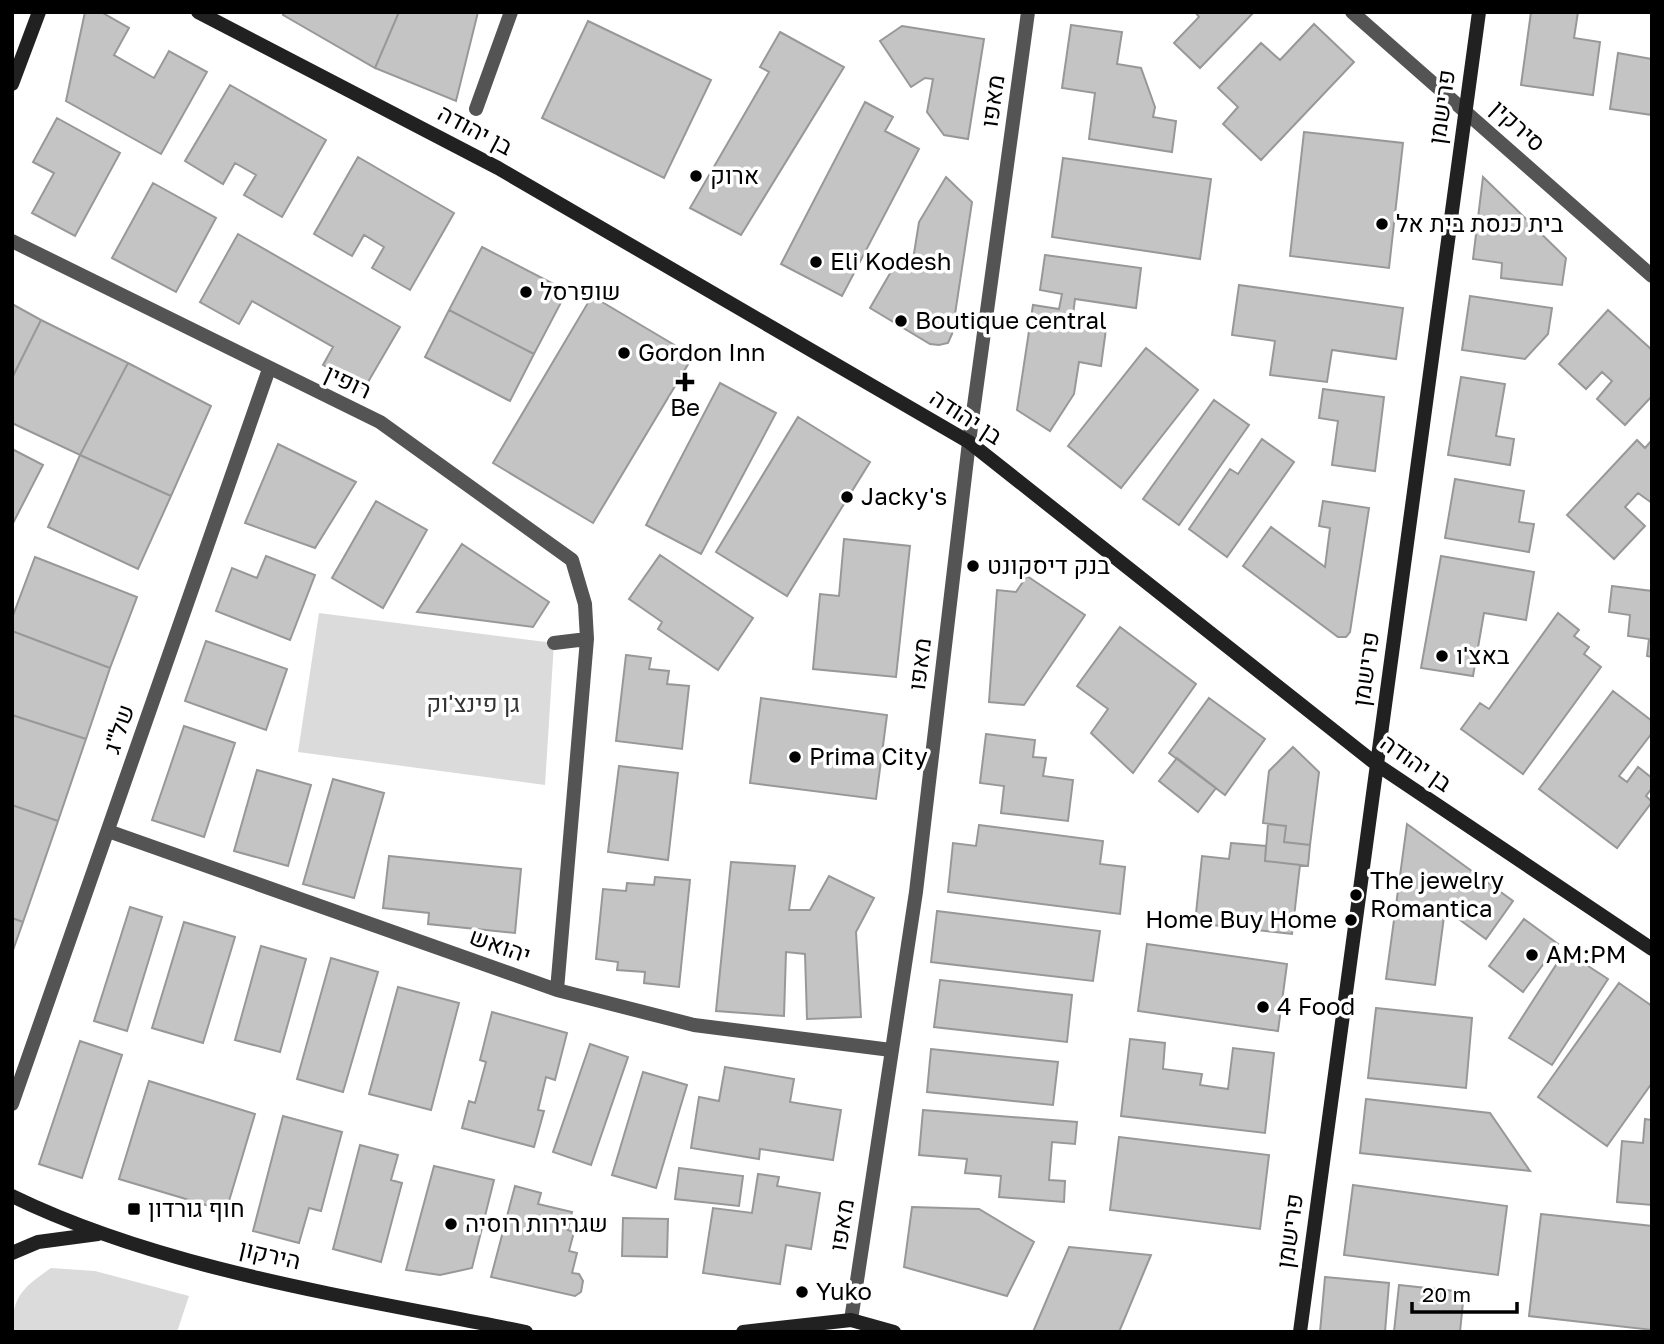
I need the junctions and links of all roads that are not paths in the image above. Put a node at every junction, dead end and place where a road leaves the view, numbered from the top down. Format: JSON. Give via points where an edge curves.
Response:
{"nodes":[{"id":1,"x":39,"y":12,"type":"edge"},
{"id":2,"x":198,"y":12,"type":"edge"},
{"id":3,"x":511,"y":12,"type":"edge"},
{"id":4,"x":1028,"y":12,"type":"edge"},
{"id":5,"x":1352,"y":12,"type":"edge"},
{"id":6,"x":1479,"y":12,"type":"edge"},
{"id":7,"x":12,"y":84,"type":"edge"},
{"id":8,"x":476,"y":108,"type":"dead end"},
{"id":9,"x":1464,"y":109,"type":"junction"},
{"id":10,"x":12,"y":241,"type":"edge"},
{"id":11,"x":1652,"y":276,"type":"edge"},
{"id":12,"x":269,"y":369,"type":"junction"},
{"id":13,"x":969,"y":442,"type":"junction"},
{"id":14,"x":587,"y":639,"type":"junction"},
{"id":15,"x":554,"y":643,"type":"dead end"},
{"id":16,"x":1376,"y":764,"type":"junction"},
{"id":17,"x":108,"y":831,"type":"junction"},
{"id":18,"x":1652,"y":948,"type":"edge"},
{"id":19,"x":557,"y":990,"type":"junction"},
{"id":20,"x":891,"y":1050,"type":"junction"},
{"id":21,"x":12,"y":1104,"type":"edge"},
{"id":22,"x":12,"y":1196,"type":"edge"},
{"id":23,"x":100,"y":1234,"type":"junction"},
{"id":24,"x":12,"y":1254,"type":"edge"},
{"id":25,"x":851,"y":1320,"type":"junction"},
{"id":26,"x":526,"y":1332,"type":"edge"},
{"id":27,"x":743,"y":1332,"type":"edge"},
{"id":28,"x":894,"y":1332,"type":"edge"},
{"id":29,"x":1300,"y":1332,"type":"edge"}],
"edges":[{"from":1,"to":7,"type":"street"},
{"from":2,"to":13,"type":"street","name":"בן יהודה","via":[[498,168]]},
{"from":3,"to":8,"type":"street"},
{"from":4,"to":13,"type":"street","name":"מאפו"},
{"from":5,"to":9,"type":"street","name":"סירקין"},
{"from":6,"to":9,"type":"street","name":"פרישמן"},
{"from":9,"to":11,"type":"street","name":"סירקין"},
{"from":9,"to":16,"type":"street","name":"פרישמן"},
{"from":10,"to":12,"type":"street","name":"רופין"},
{"from":12,"to":14,"type":"street","name":"רופין","via":[[380,422],[572,560],[585,604]]},
{"from":12,"to":17,"type":"street","name":"של\"ג"},
{"from":13,"to":16,"type":"street","name":"בן יהודה"},
{"from":13,"to":20,"type":"street","name":"מאפו","via":[[916,892]]},
{"from":14,"to":15,"type":"street"},
{"from":14,"to":19,"type":"street","name":"רופין"},
{"from":16,"to":18,"type":"street","name":"בן יהודה"},
{"from":16,"to":29,"type":"street","name":"פרישמן"},
{"from":17,"to":19,"type":"street","name":"יהואש"},
{"from":17,"to":21,"type":"street","name":"של\"ג"},
{"from":19,"to":20,"type":"street","name":"יהואש","via":[[694,1025]]},
{"from":20,"to":25,"type":"street","name":"מאפו"},
{"from":22,"to":23,"type":"street","name":"הירקון"},
{"from":23,"to":24,"type":"street","via":[[38,1242]]},
{"from":23,"to":26,"type":"street","name":"הירקון","via":[[231,1270]]},
{"from":25,"to":27,"type":"street"},
{"from":25,"to":28,"type":"street"}]}
